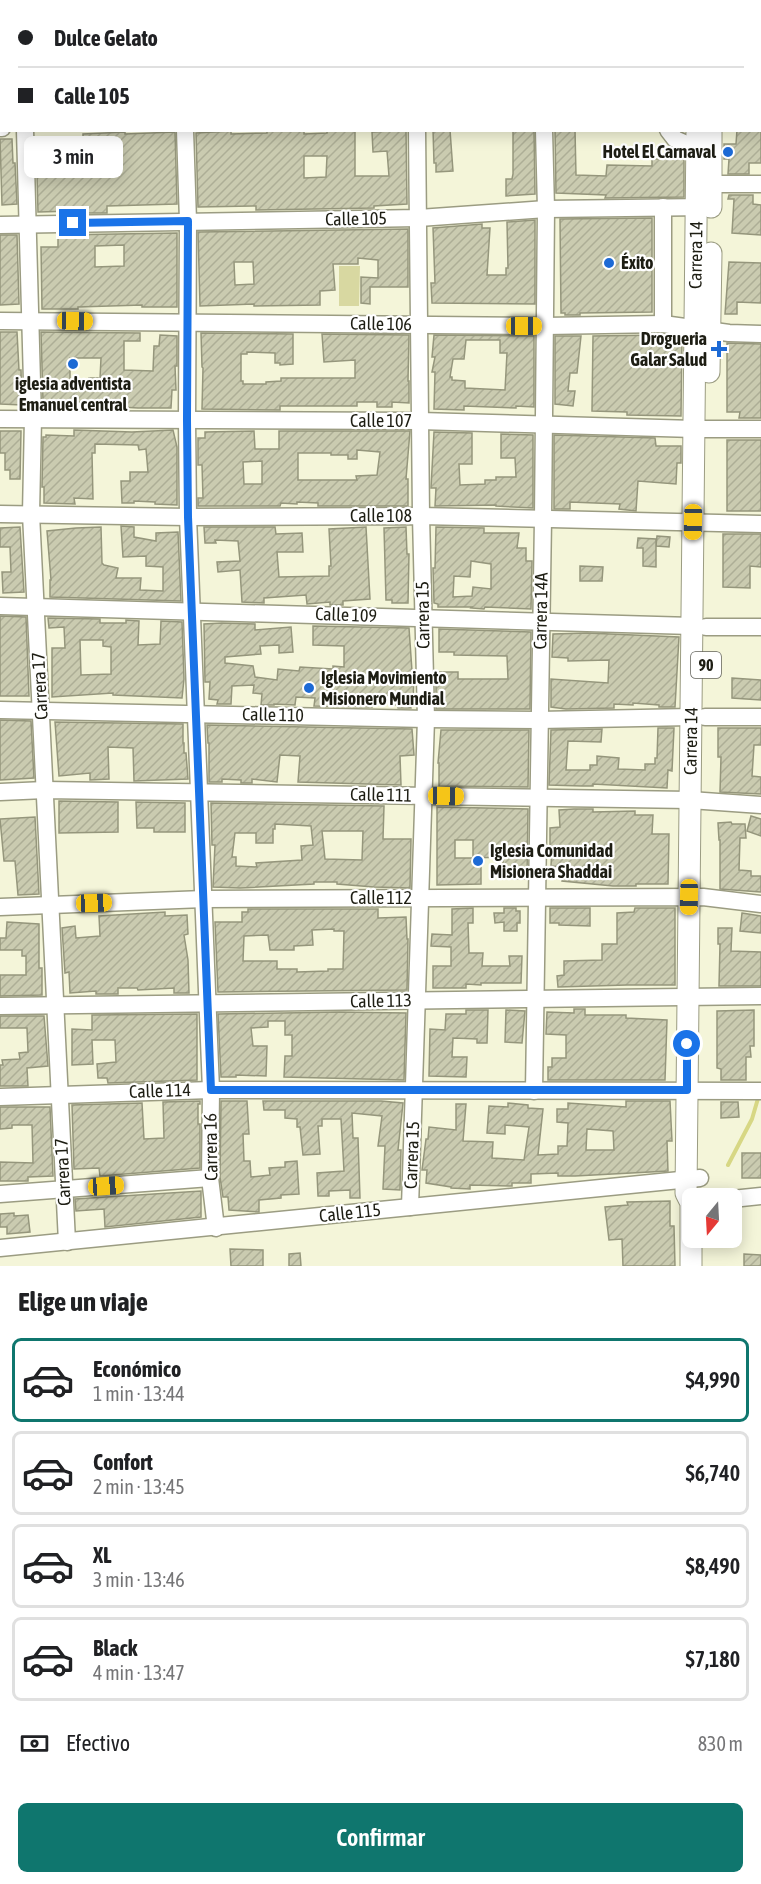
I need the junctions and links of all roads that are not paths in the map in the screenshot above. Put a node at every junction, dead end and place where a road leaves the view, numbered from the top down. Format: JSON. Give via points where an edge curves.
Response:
{"nodes":[{"id":1,"x":25,"y":132,"type":"edge"},
{"id":2,"x":185,"y":132,"type":"edge"},
{"id":3,"x":417,"y":132,"type":"edge"},
{"id":4,"x":544,"y":132,"type":"edge"},
{"id":5,"x":670,"y":132,"type":"edge"},
{"id":6,"x":711,"y":132,"type":"edge"},
{"id":7,"x":697,"y":139,"type":"edge"},
{"id":8,"x":711,"y":184,"type":"junction"},
{"id":9,"x":761,"y":184,"type":"edge"},
{"id":10,"x":663,"y":207,"type":"junction"},
{"id":11,"x":704,"y":207,"type":"junction"},
{"id":12,"x":546,"y":209,"type":"junction"},
{"id":13,"x":419,"y":218,"type":"junction"},
{"id":14,"x":188,"y":221,"type":"junction"},
{"id":15,"x":27,"y":224,"type":"junction"},
{"id":16,"x":0,"y":225,"type":"edge"},
{"id":17,"x":30,"y":320,"type":"junction"},
{"id":18,"x":0,"y":321,"type":"edge"},
{"id":19,"x":187,"y":322,"type":"junction"},
{"id":20,"x":420,"y":324,"type":"junction"},
{"id":21,"x":663,"y":324,"type":"junction"},
{"id":22,"x":545,"y":326,"type":"junction"},
{"id":23,"x":703,"y":329,"type":"junction"},
{"id":24,"x":761,"y":334,"type":"edge"},
{"id":25,"x":33,"y":418,"type":"junction"},
{"id":26,"x":0,"y":419,"type":"edge"},
{"id":27,"x":187,"y":420,"type":"junction"},
{"id":28,"x":420,"y":421,"type":"junction"},
{"id":29,"x":544,"y":425,"type":"junction"},
{"id":30,"x":701,"y":429,"type":"junction"},
{"id":31,"x":761,"y":429,"type":"edge"},
{"id":32,"x":0,"y":514,"type":"edge"},
{"id":33,"x":31,"y":514,"type":"junction"},
{"id":34,"x":421,"y":516,"type":"junction"},
{"id":35,"x":188,"y":517,"type":"junction"},
{"id":36,"x":543,"y":519,"type":"junction"},
{"id":37,"x":700,"y":522,"type":"junction"},
{"id":38,"x":761,"y":524,"type":"edge"},
{"id":39,"x":0,"y":606,"type":"edge"},
{"id":40,"x":36,"y":606,"type":"junction"},
{"id":41,"x":192,"y":610,"type":"junction"},
{"id":42,"x":423,"y":618,"type":"junction"},
{"id":43,"x":541,"y":622,"type":"junction"},
{"id":44,"x":699,"y":627,"type":"junction"},
{"id":45,"x":761,"y":627,"type":"edge"},
{"id":46,"x":0,"y":710,"type":"edge"},
{"id":47,"x":41,"y":711,"type":"junction"},
{"id":48,"x":196,"y":713,"type":"junction"},
{"id":49,"x":698,"y":717,"type":"junction"},
{"id":50,"x":761,"y":717,"type":"edge"},
{"id":51,"x":426,"y":719,"type":"junction"},
{"id":52,"x":539,"y":720,"type":"junction"},
{"id":53,"x":45,"y":790,"type":"junction"},
{"id":54,"x":0,"y":792,"type":"edge"},
{"id":55,"x":199,"y":793,"type":"junction"},
{"id":56,"x":423,"y":796,"type":"junction"},
{"id":57,"x":538,"y":798,"type":"junction"},
{"id":58,"x":697,"y":800,"type":"junction"},
{"id":59,"x":761,"y":805,"type":"edge"},
{"id":60,"x":696,"y":897,"type":"junction"},
{"id":61,"x":420,"y":898,"type":"junction"},
{"id":62,"x":536,"y":898,"type":"junction"},
{"id":63,"x":204,"y":899,"type":"junction"},
{"id":64,"x":761,"y":904,"type":"edge"},
{"id":65,"x":50,"y":905,"type":"junction"},
{"id":66,"x":0,"y":907,"type":"edge"},
{"id":67,"x":761,"y":996,"type":"edge"},
{"id":68,"x":695,"y":997,"type":"junction"},
{"id":69,"x":535,"y":999,"type":"junction"},
{"id":70,"x":417,"y":1000,"type":"junction"},
{"id":71,"x":207,"y":1003,"type":"junction"},
{"id":72,"x":55,"y":1005,"type":"junction"},
{"id":73,"x":0,"y":1006,"type":"edge"},
{"id":74,"x":211,"y":1090,"type":"junction"},
{"id":75,"x":414,"y":1090,"type":"junction"},
{"id":76,"x":694,"y":1090,"type":"junction"},
{"id":77,"x":534,"y":1091,"type":"junction"},
{"id":78,"x":757,"y":1091,"type":"edge"},
{"id":79,"x":60,"y":1095,"type":"junction"},
{"id":80,"x":0,"y":1097,"type":"edge"},
{"id":81,"x":210,"y":1178,"type":"junction"},
{"id":82,"x":693,"y":1188,"type":"edge"},
{"id":83,"x":64,"y":1189,"type":"junction"},
{"id":84,"x":0,"y":1194,"type":"edge"},
{"id":85,"x":682,"y":1195,"type":"edge"},
{"id":86,"x":761,"y":1196,"type":"edge"},
{"id":87,"x":742,"y":1198,"type":"edge"},
{"id":88,"x":410,"y":1207,"type":"junction"},
{"id":89,"x":216,"y":1228,"type":"junction"},
{"id":90,"x":67,"y":1242,"type":"junction"},
{"id":91,"x":0,"y":1248,"type":"edge"},
{"id":92,"x":692,"y":1248,"type":"edge"},
{"id":93,"x":691,"y":1266,"type":"edge"}],
"edges":[{"from":1,"to":15,"type":"street","name":"Carrera 17"},
{"from":2,"to":14,"type":"street","name":"Carrera 16"},
{"from":3,"to":13,"type":"street","name":"Carrera 15"},
{"from":4,"to":12,"type":"street","name":"Carrera 14A"},
{"from":5,"to":7,"type":"street","via":[[675,139]]},
{"from":6,"to":8,"type":"main road","name":"Carrera 14","number":"90"},
{"from":7,"to":11,"type":"main road","name":"Carrera 14","number":"90"},
{"from":8,"to":9,"type":"street"},
{"from":8,"to":11,"type":"main road","name":"Carrera 14","number":"90"},
{"from":10,"to":11,"type":"street","name":"Calle 105"},
{"from":10,"to":12,"type":"street","name":"Calle 105"},
{"from":10,"to":21,"type":"street"},
{"from":11,"to":23,"type":"main road","name":"Carrera 14","number":"90"},
{"from":12,"to":13,"type":"street","name":"Calle 105"},
{"from":12,"to":22,"type":"street","name":"Carrera 14A"},
{"from":13,"to":14,"type":"street","name":"Calle 105"},
{"from":13,"to":20,"type":"street","name":"Carrera 15"},
{"from":14,"to":15,"type":"street","name":"Calle 105"},
{"from":14,"to":19,"type":"street","name":"Carrera 16"},
{"from":15,"to":16,"type":"street","name":"Calle 105"},
{"from":15,"to":17,"type":"street","name":"Carrera 17"},
{"from":17,"to":18,"type":"street","name":"Calle 106"},
{"from":17,"to":19,"type":"street","name":"Calle 106"},
{"from":17,"to":25,"type":"street","name":"Carrera 17"},
{"from":19,"to":20,"type":"street","name":"Calle 106"},
{"from":19,"to":27,"type":"street","name":"Carrera 16"},
{"from":20,"to":22,"type":"street","name":"Calle 106"},
{"from":20,"to":28,"type":"street","name":"Carrera 15"},
{"from":21,"to":22,"type":"street","name":"Calle 106"},
{"from":21,"to":23,"type":"street","name":"Calle 106"},
{"from":22,"to":29,"type":"street","name":"Carrera 14A"},
{"from":23,"to":24,"type":"street","name":"Calle 106"},
{"from":23,"to":30,"type":"main road","name":"Carrera 14","number":"90"},
{"from":25,"to":26,"type":"street","name":"Calle 107"},
{"from":25,"to":27,"type":"street","name":"Calle 107"},
{"from":25,"to":33,"type":"street","name":"Carrera 17"},
{"from":27,"to":28,"type":"street","name":"Calle 107"},
{"from":27,"to":35,"type":"street","name":"Carrera 16"},
{"from":28,"to":29,"type":"street","name":"Calle 107"},
{"from":28,"to":34,"type":"street","name":"Carrera 15"},
{"from":29,"to":30,"type":"street","name":"Calle 107"},
{"from":29,"to":36,"type":"street","name":"Carrera 14A"},
{"from":30,"to":31,"type":"street","name":"Calle 107"},
{"from":30,"to":37,"type":"main road","name":"Carrera 14","number":"90"},
{"from":32,"to":33,"type":"street","name":"Calle 108"},
{"from":33,"to":35,"type":"street","name":"Calle 108"},
{"from":33,"to":40,"type":"street","name":"Carrera 17"},
{"from":34,"to":35,"type":"street","name":"Calle 108"},
{"from":34,"to":36,"type":"street","name":"Calle 108"},
{"from":34,"to":42,"type":"street","name":"Carrera 15"},
{"from":35,"to":41,"type":"street","name":"Carrera 16"},
{"from":36,"to":37,"type":"street","name":"Calle 108"},
{"from":36,"to":43,"type":"street","name":"Carrera 14A"},
{"from":37,"to":38,"type":"street","name":"Calle 108"},
{"from":37,"to":44,"type":"main road","name":"Carrera 14","number":"90"},
{"from":39,"to":40,"type":"street","name":"Calle 109"},
{"from":40,"to":41,"type":"street","name":"Calle 109"},
{"from":40,"to":47,"type":"street","name":"Carrera 17"},
{"from":41,"to":42,"type":"street","name":"Calle 109"},
{"from":41,"to":48,"type":"street","name":"Carrera 16"},
{"from":42,"to":43,"type":"street","name":"Calle 109"},
{"from":42,"to":51,"type":"street","name":"Carrera 15"},
{"from":43,"to":44,"type":"street","name":"Calle 109"},
{"from":43,"to":52,"type":"street","name":"Carrera 14A"},
{"from":44,"to":45,"type":"street","name":"Calle 109"},
{"from":44,"to":49,"type":"main road","name":"Carrera 14","number":"90"},
{"from":46,"to":47,"type":"street","name":"Calle 110"},
{"from":47,"to":48,"type":"street","name":"Calle 110"},
{"from":47,"to":53,"type":"street","name":"Carrera 17"},
{"from":48,"to":51,"type":"street","name":"Calle 110"},
{"from":48,"to":55,"type":"street","name":"Carrera 16"},
{"from":49,"to":50,"type":"street","name":"Calle 110"},
{"from":49,"to":52,"type":"street","name":"Calle 110"},
{"from":49,"to":58,"type":"main road","name":"Carrera 14","number":"90"},
{"from":51,"to":52,"type":"street","name":"Calle 110"},
{"from":51,"to":56,"type":"street","name":"Carrera 15"},
{"from":52,"to":57,"type":"street","name":"Carrera 14A"},
{"from":53,"to":54,"type":"street","name":"Calle 111"},
{"from":53,"to":55,"type":"street","name":"Calle 111"},
{"from":53,"to":65,"type":"street","name":"Carrera 17"},
{"from":55,"to":56,"type":"street","name":"Calle 111"},
{"from":55,"to":63,"type":"street","name":"Carrera 16"},
{"from":56,"to":57,"type":"street","name":"Calle 111"},
{"from":56,"to":61,"type":"street","name":"Carrera 15"},
{"from":57,"to":58,"type":"street","name":"Calle 111"},
{"from":57,"to":62,"type":"street","name":"Carrera 14A"},
{"from":58,"to":59,"type":"street","name":"Calle 111"},
{"from":58,"to":60,"type":"main road","name":"Carrera 14","number":"90"},
{"from":60,"to":62,"type":"street","name":"Calle 112"},
{"from":60,"to":64,"type":"street","name":"Calle 112"},
{"from":60,"to":68,"type":"main road","name":"Carrera 14","number":"90"},
{"from":61,"to":62,"type":"street","name":"Calle 112"},
{"from":61,"to":63,"type":"street","name":"Calle 112"},
{"from":61,"to":70,"type":"street","name":"Carrera 15"},
{"from":62,"to":69,"type":"street","name":"Carrera 14A"},
{"from":63,"to":65,"type":"street","name":"Calle 112"},
{"from":63,"to":71,"type":"street","name":"Carrera 16"},
{"from":65,"to":66,"type":"street","name":"Calle 112"},
{"from":65,"to":72,"type":"street","name":"Carrera 17"},
{"from":67,"to":68,"type":"street","name":"Calle 113"},
{"from":68,"to":69,"type":"street","name":"Calle 113"},
{"from":68,"to":76,"type":"main road","name":"Carrera 14","number":"90"},
{"from":69,"to":70,"type":"street","name":"Calle 113"},
{"from":69,"to":77,"type":"street","name":"Carrera 14A"},
{"from":70,"to":71,"type":"street","name":"Calle 113"},
{"from":70,"to":75,"type":"street","name":"Carrera 15"},
{"from":71,"to":72,"type":"street","name":"Calle 113"},
{"from":71,"to":74,"type":"street","name":"Carrera 16"},
{"from":72,"to":73,"type":"street","name":"Calle 113"},
{"from":72,"to":79,"type":"street","name":"Carrera 17"},
{"from":74,"to":75,"type":"street","name":"Calle 114"},
{"from":74,"to":79,"type":"street","name":"Calle 114"},
{"from":74,"to":81,"type":"street","name":"Carrera 16"},
{"from":75,"to":77,"type":"street","name":"Calle 114"},
{"from":75,"to":88,"type":"street","name":"Carrera 15"},
{"from":76,"to":77,"type":"street","name":"Calle 114"},
{"from":76,"to":78,"type":"street","name":"Calle 114"},
{"from":76,"to":82,"type":"main road","name":"Carrera 14","number":"90"},
{"from":79,"to":80,"type":"street","name":"Calle 114"},
{"from":79,"to":83,"type":"street","name":"Carrera 17"},
{"from":81,"to":83,"type":"street"},
{"from":81,"to":89,"type":"street","name":"Carrera 16"},
{"from":83,"to":84,"type":"street"},
{"from":83,"to":90,"type":"street","name":"Carrera 17"},
{"from":85,"to":88,"type":"street","name":"Calle 115"},
{"from":86,"to":87,"type":"street"},
{"from":88,"to":89,"type":"street","name":"Calle 115"},
{"from":89,"to":90,"type":"street","name":"Calle 115"},
{"from":90,"to":91,"type":"street","name":"Calle 115"},
{"from":92,"to":93,"type":"main road","number":"90"}]}
